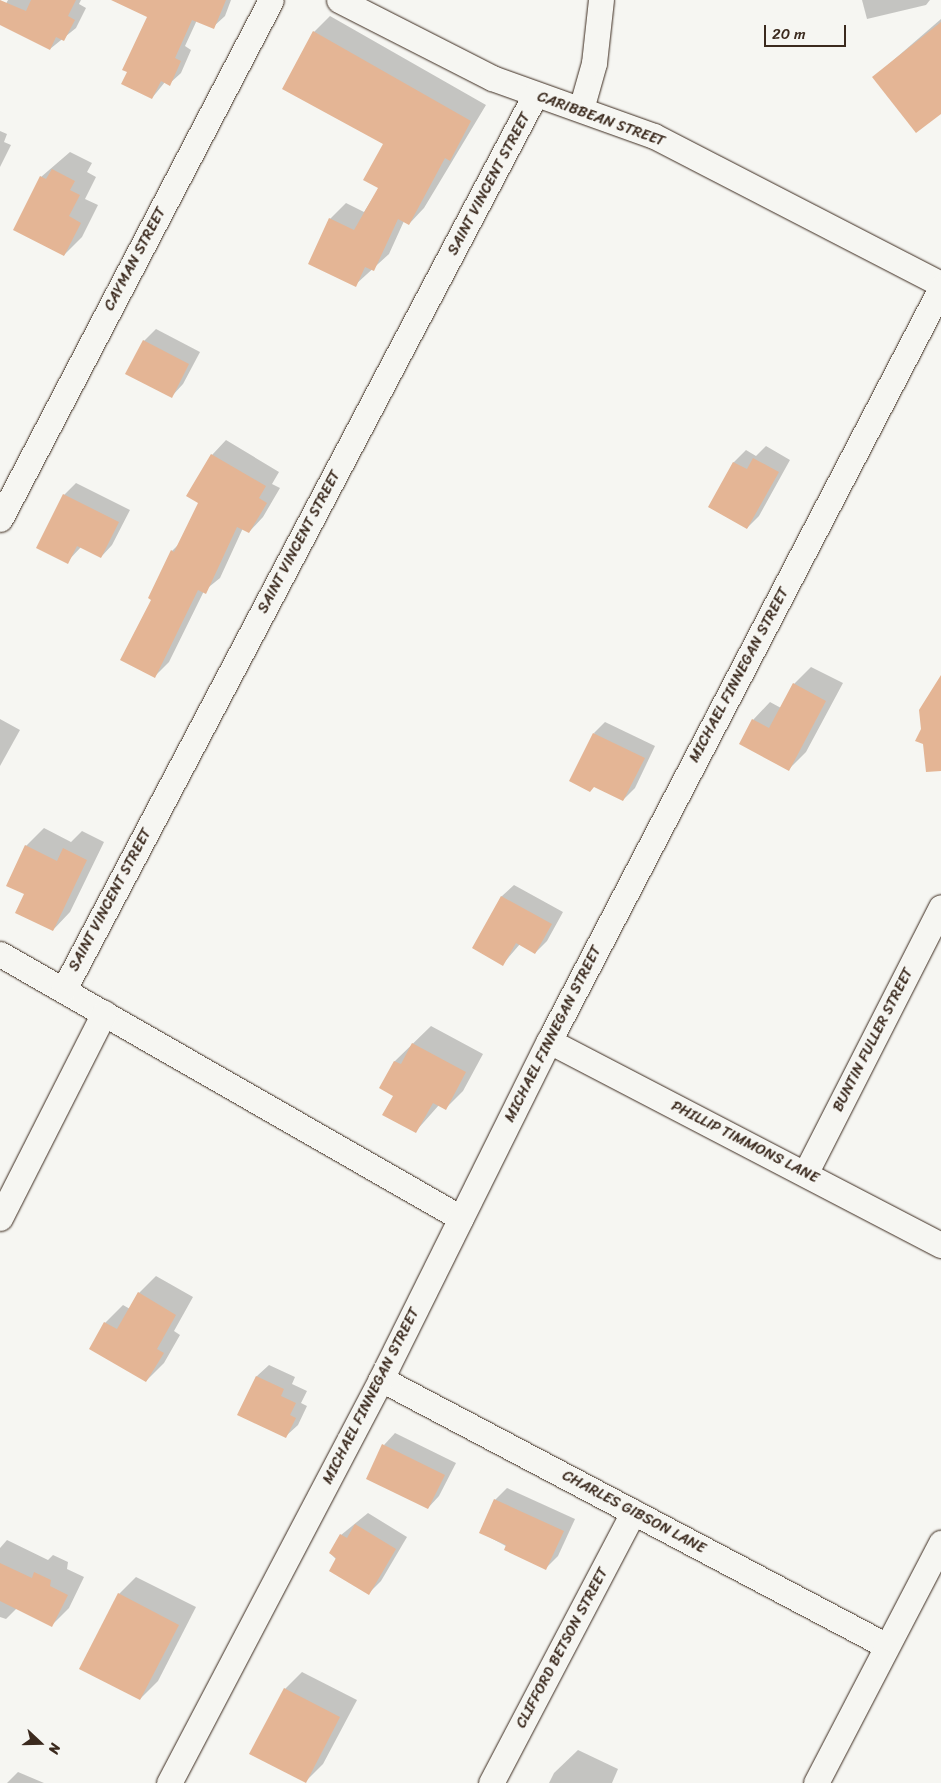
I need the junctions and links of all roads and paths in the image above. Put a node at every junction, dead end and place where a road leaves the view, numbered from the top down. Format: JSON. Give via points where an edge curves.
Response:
{"nodes":[{"id":1,"x":270,"y":0,"type":"edge"},
{"id":2,"x":339,"y":0,"type":"edge"},
{"id":3,"x":601,"y":0,"type":"edge"},
{"id":4,"x":535,"y":95,"type":"junction"},
{"id":5,"x":581,"y":109,"type":"junction"},
{"id":6,"x":941,"y":284,"type":"edge"},
{"id":7,"x":941,"y":288,"type":"edge"},
{"id":8,"x":0,"y":519,"type":"edge"},
{"id":9,"x":941,"y":907,"type":"edge"},
{"id":10,"x":0,"y":954,"type":"edge"},
{"id":11,"x":64,"y":988,"type":"junction"},
{"id":12,"x":104,"y":1013,"type":"junction"},
{"id":13,"x":548,"y":1041,"type":"junction"},
{"id":14,"x":806,"y":1172,"type":"junction"},
{"id":15,"x":0,"y":1218,"type":"edge"},
{"id":16,"x":461,"y":1218,"type":"junction"},
{"id":17,"x":941,"y":1245,"type":"edge"},
{"id":18,"x":381,"y":1379,"type":"junction"},
{"id":19,"x":633,"y":1512,"type":"junction"},
{"id":20,"x":941,"y":1543,"type":"edge"},
{"id":21,"x":887,"y":1646,"type":"junction"},
{"id":22,"x":169,"y":1783,"type":"edge"},
{"id":23,"x":491,"y":1783,"type":"edge"},
{"id":24,"x":816,"y":1783,"type":"edge"}],
"edges":[{"from":1,"to":8,"type":"street","name":"CAYMAN STREET"},
{"from":2,"to":4,"type":"street","name":"CARIBBEAN STREET","via":[[492,78]]},
{"from":3,"to":5,"type":"street","via":[[594,63]]},
{"from":4,"to":5,"type":"street","name":"CARIBBEAN STREET"},
{"from":4,"to":11,"type":"street","name":"SAINT VINCENT STREET"},
{"from":5,"to":6,"type":"street","name":"CARIBBEAN STREET","via":[[654,136]]},
{"from":7,"to":13,"type":"street","name":"MICHAEL FINNEGAN STREET"},
{"from":9,"to":14,"type":"street","name":"BUNTIN FULLER STREET"},
{"from":10,"to":11,"type":"street"},
{"from":11,"to":12,"type":"street"},
{"from":12,"to":15,"type":"street"},
{"from":12,"to":16,"type":"street"},
{"from":13,"to":14,"type":"street","name":"PHILLIP TIMMONS LANE"},
{"from":13,"to":16,"type":"street","name":"MICHAEL FINNEGAN STREET"},
{"from":14,"to":17,"type":"street","name":"PHILLIP TIMMONS LANE"},
{"from":16,"to":18,"type":"street","name":"MICHAEL FINNEGAN STREET"},
{"from":18,"to":19,"type":"street","name":"CHARLES GIBSON LANE"},
{"from":18,"to":22,"type":"street","name":"MICHAEL FINNEGAN STREET"},
{"from":19,"to":21,"type":"street","name":"CHARLES GIBSON LANE"},
{"from":19,"to":23,"type":"street","name":"CLIFFORD BETSON STREET"},
{"from":20,"to":21,"type":"street"},
{"from":21,"to":24,"type":"street"}]}
